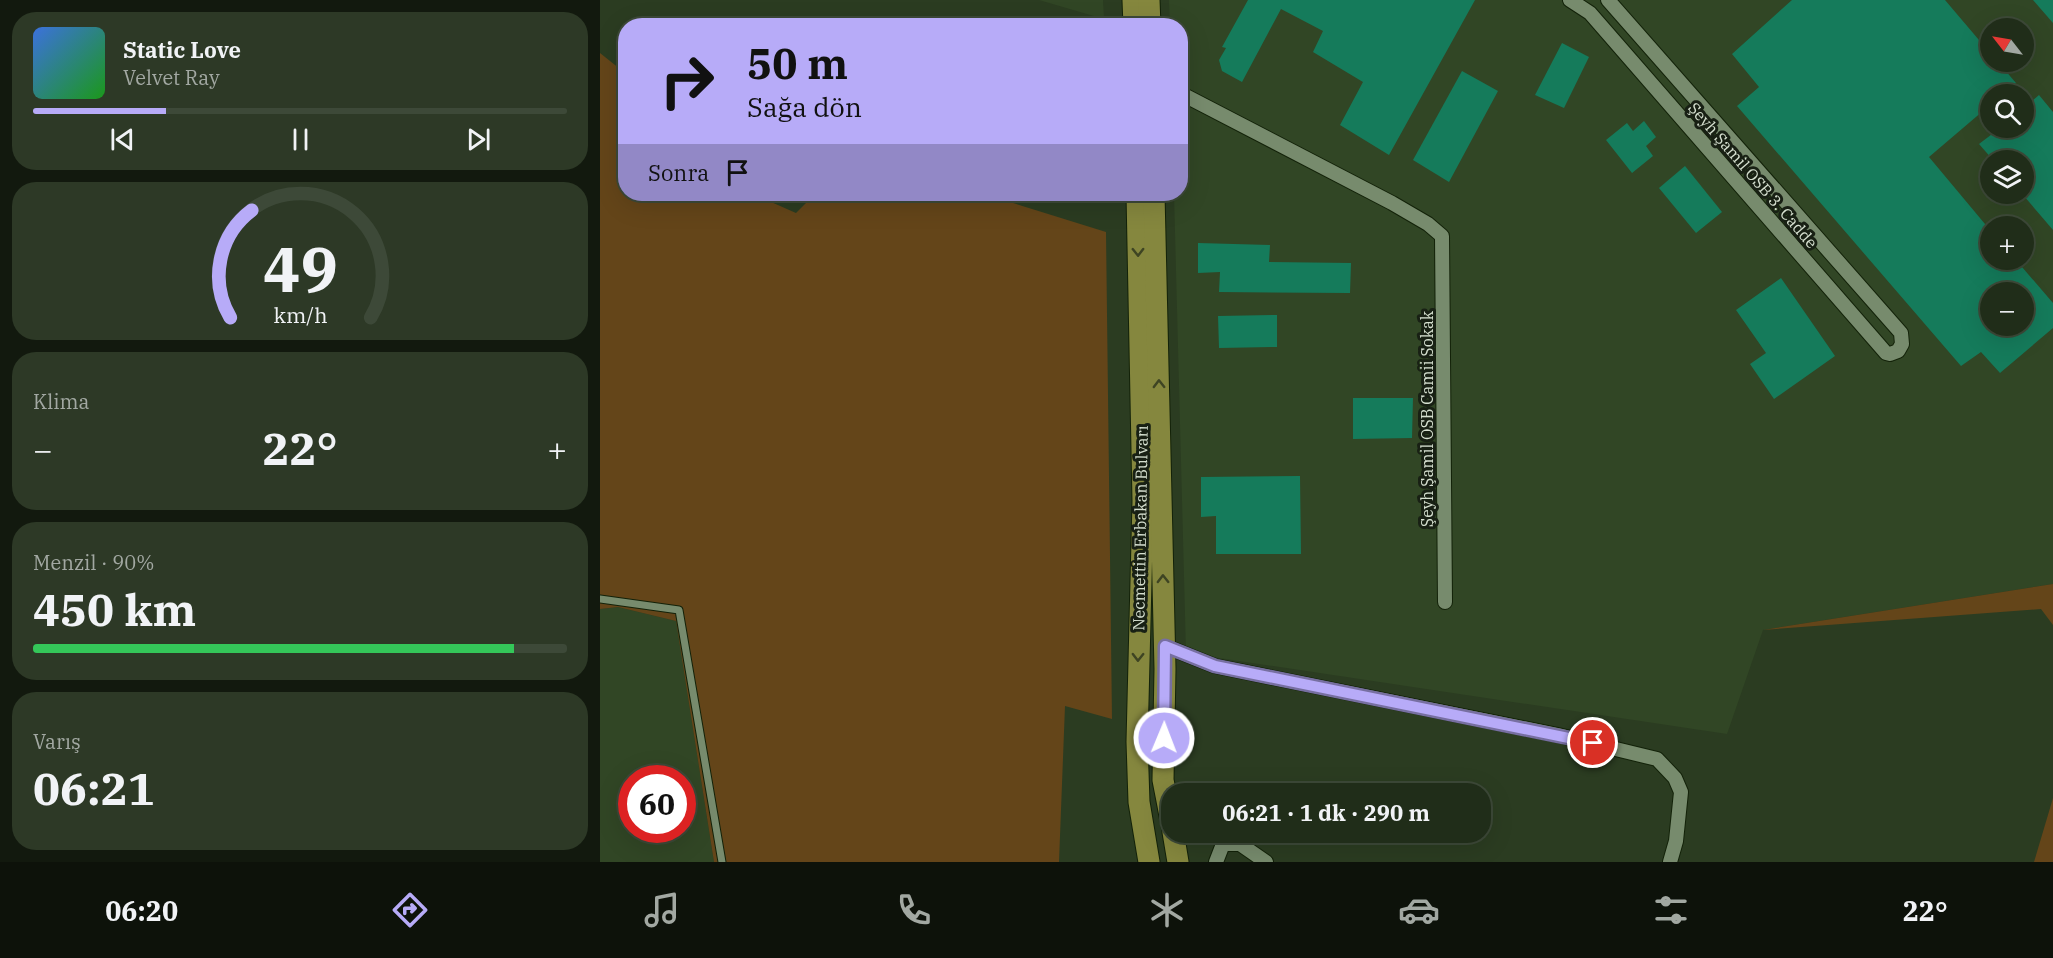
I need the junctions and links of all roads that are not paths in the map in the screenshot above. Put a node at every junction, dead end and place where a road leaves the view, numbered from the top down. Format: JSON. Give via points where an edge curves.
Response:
{"nodes":[{"id":1,"x":1133,"y":0,"type":"edge"},
{"id":2,"x":1149,"y":0,"type":"edge"},
{"id":3,"x":1570,"y":0,"type":"edge"},
{"id":4,"x":1613,"y":1,"type":"edge"},
{"id":5,"x":1590,"y":13,"type":"junction"},
{"id":6,"x":1134,"y":18,"type":"edge"},
{"id":7,"x":1150,"y":18,"type":"edge"},
{"id":8,"x":1188,"y":97,"type":"edge"},
{"id":9,"x":1137,"y":201,"type":"edge"},
{"id":10,"x":1154,"y":201,"type":"edge"},
{"id":11,"x":600,"y":599,"type":"edge"},
{"id":12,"x":1444,"y":602,"type":"dead end"},
{"id":13,"x":1165,"y":646,"type":"junction"},
{"id":14,"x":1164,"y":783,"type":"edge"},
{"id":15,"x":1175,"y":843,"type":"edge"},
{"id":16,"x":722,"y":862,"type":"edge"},
{"id":17,"x":1149,"y":862,"type":"edge"},
{"id":18,"x":1178,"y":862,"type":"edge"},
{"id":19,"x":1215,"y":862,"type":"edge"},
{"id":20,"x":1266,"y":862,"type":"edge"},
{"id":21,"x":1670,"y":862,"type":"edge"}],
"edges":[{"from":1,"to":6,"type":"main road"},
{"from":2,"to":7,"type":"main road"},
{"from":3,"to":5,"type":"street","name":"Şeyh Şamil OSB 3. Cadde"},
{"from":4,"to":5,"type":"street"},
{"from":4,"to":5,"type":"street","name":"Şeyh Şamil OSB 3. Cadde","via":[[1900,333],[1900,348],[1894,353],[1886,352]]},
{"from":8,"to":12,"type":"street","name":"Şeyh Şamil OSB Camii Sokak","via":[[1392,203],[1442,236]]},
{"from":9,"to":17,"type":"main road","name":"Necmettin Erbakan Bulvarı","one_way":true,"via":[[1143,501],[1137,742],[1139,802]]},
{"from":13,"to":10,"type":"main road","name":"Necmettin Erbakan Bulvarı","one_way":true},
{"from":11,"to":16,"type":"lane","via":[[679,610]]},
{"from":13,"to":14,"type":"main road","name":"Necmettin Erbakan Bulvarı"},
{"from":13,"to":21,"type":"street","via":[[1215,666],[1657,759],[1675,778],[1681,792]]},
{"from":15,"to":18,"type":"main road"},
{"from":19,"to":20,"type":"street","via":[[1223,844],[1240,844]]}]}
